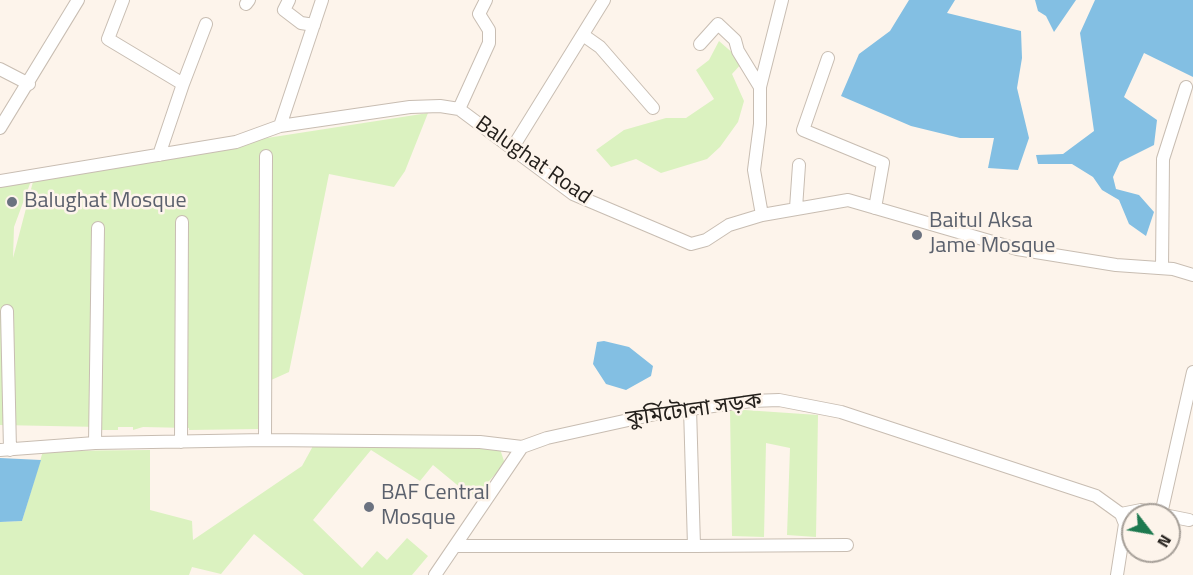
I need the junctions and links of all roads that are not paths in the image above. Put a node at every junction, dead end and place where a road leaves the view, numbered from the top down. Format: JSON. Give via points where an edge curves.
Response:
{"nodes":[{"id":1,"x":78,"y":0,"type":"edge"},
{"id":2,"x":123,"y":0,"type":"edge"},
{"id":3,"x":289,"y":0,"type":"edge"},
{"id":4,"x":322,"y":0,"type":"edge"},
{"id":5,"x":486,"y":0,"type":"edge"},
{"id":6,"x":604,"y":0,"type":"edge"},
{"id":7,"x":782,"y":0,"type":"edge"},
{"id":8,"x":206,"y":24,"type":"dead end"},
{"id":9,"x":314,"y":26,"type":"junction"},
{"id":10,"x":583,"y":34,"type":"junction"},
{"id":11,"x":700,"y":44,"type":"dead end"},
{"id":12,"x":828,"y":58,"type":"dead end"},
{"id":13,"x":0,"y":69,"type":"edge"},
{"id":14,"x":29,"y":84,"type":"junction"},
{"id":15,"x":183,"y":84,"type":"junction"},
{"id":16,"x":760,"y":87,"type":"junction"},
{"id":17,"x":1186,"y":87,"type":"dead end"},
{"id":18,"x":652,"y":108,"type":"dead end"},
{"id":19,"x":459,"y":109,"type":"junction"},
{"id":20,"x":280,"y":126,"type":"junction"},
{"id":21,"x":0,"y":129,"type":"edge"},
{"id":22,"x":513,"y":147,"type":"junction"},
{"id":23,"x":159,"y":154,"type":"junction"},
{"id":24,"x":266,"y":156,"type":"dead end"},
{"id":25,"x":799,"y":165,"type":"dead end"},
{"id":26,"x":0,"y":181,"type":"edge"},
{"id":27,"x":796,"y":208,"type":"junction"},
{"id":28,"x":875,"y":208,"type":"junction"},
{"id":29,"x":762,"y":215,"type":"junction"},
{"id":30,"x":182,"y":222,"type":"dead end"},
{"id":31,"x":98,"y":228,"type":"dead end"},
{"id":32,"x":1162,"y":268,"type":"junction"},
{"id":33,"x":1193,"y":275,"type":"edge"},
{"id":34,"x":7,"y":311,"type":"dead end"},
{"id":35,"x":1193,"y":372,"type":"edge"},
{"id":36,"x":690,"y":408,"type":"junction"},
{"id":37,"x":265,"y":440,"type":"junction"},
{"id":38,"x":182,"y":442,"type":"junction"},
{"id":39,"x":95,"y":443,"type":"junction"},
{"id":40,"x":522,"y":447,"type":"junction"},
{"id":41,"x":5,"y":450,"type":"edge"},
{"id":42,"x":1167,"y":503,"type":"edge"},
{"id":43,"x":1121,"y":514,"type":"edge"},
{"id":44,"x":1181,"y":518,"type":"edge"},
{"id":45,"x":1190,"y":520,"type":"dead end"},
{"id":46,"x":847,"y":545,"type":"dead end"},
{"id":47,"x":454,"y":546,"type":"junction"},
{"id":48,"x":694,"y":546,"type":"junction"},
{"id":49,"x":1121,"y":556,"type":"edge"},
{"id":50,"x":435,"y":575,"type":"edge"},
{"id":51,"x":1117,"y":575,"type":"edge"}],
"edges":[{"from":1,"to":14,"type":"street"},
{"from":2,"to":15,"type":"street","via":[[108,39]]},
{"from":3,"to":9,"type":"street","via":[[284,10],[301,23]]},
{"from":4,"to":9,"type":"street"},
{"from":5,"to":19,"type":"street","via":[[479,14],[489,30],[489,43]]},
{"from":6,"to":10,"type":"street"},
{"from":7,"to":16,"type":"street"},
{"from":8,"to":15,"type":"street"},
{"from":9,"to":20,"type":"street"},
{"from":10,"to":18,"type":"street","via":[[600,47]]},
{"from":10,"to":22,"type":"street"},
{"from":11,"to":16,"type":"street","via":[[718,24],[735,40]]},
{"from":12,"to":28,"type":"street","via":[[803,130],[883,163]]},
{"from":13,"to":14,"type":"street"},
{"from":14,"to":21,"type":"street"},
{"from":15,"to":23,"type":"street"},
{"from":16,"to":29,"type":"street","via":[[754,170]]},
{"from":17,"to":32,"type":"street","via":[[1163,159]]},
{"from":19,"to":20,"type":"street","name":"Balughat Road","via":[[410,107]]},
{"from":19,"to":22,"type":"street","name":"Balughat Road"},
{"from":20,"to":23,"type":"street","name":"Balughat Road","via":[[236,142]]},
{"from":22,"to":29,"type":"street","name":"Balughat Road","via":[[573,194],[691,244],[706,240],[729,225]]},
{"from":23,"to":26,"type":"street","name":"Balughat Road"},
{"from":24,"to":37,"type":"street"},
{"from":25,"to":27,"type":"street"},
{"from":27,"to":28,"type":"street","name":"Balughat Road","via":[[848,200]]},
{"from":27,"to":29,"type":"street","name":"Balughat Road"},
{"from":28,"to":32,"type":"street","name":"Balughat Road","via":[[1017,249],[1116,265]]},
{"from":30,"to":38,"type":"street"},
{"from":31,"to":39,"type":"street"},
{"from":32,"to":33,"type":"street","name":"Balughat Road"},
{"from":34,"to":41,"type":"street"},
{"from":35,"to":42,"type":"street"},
{"from":36,"to":40,"type":"street","name":"কুর্মিটোলা সড়ক","via":[[601,425]]},
{"from":36,"to":43,"type":"street","name":"কুর্মিটোলা সড়ক","via":[[780,400],[830,409],[1096,496]]},
{"from":36,"to":48,"type":"street"},
{"from":37,"to":38,"type":"street"},
{"from":37,"to":40,"type":"street","via":[[480,442]]},
{"from":38,"to":39,"type":"street"},
{"from":39,"to":41,"type":"street"},
{"from":40,"to":47,"type":"street"},
{"from":44,"to":45,"type":"street"},
{"from":46,"to":48,"type":"street"},
{"from":47,"to":48,"type":"street"},
{"from":47,"to":50,"type":"street"},
{"from":49,"to":51,"type":"street"}]}
